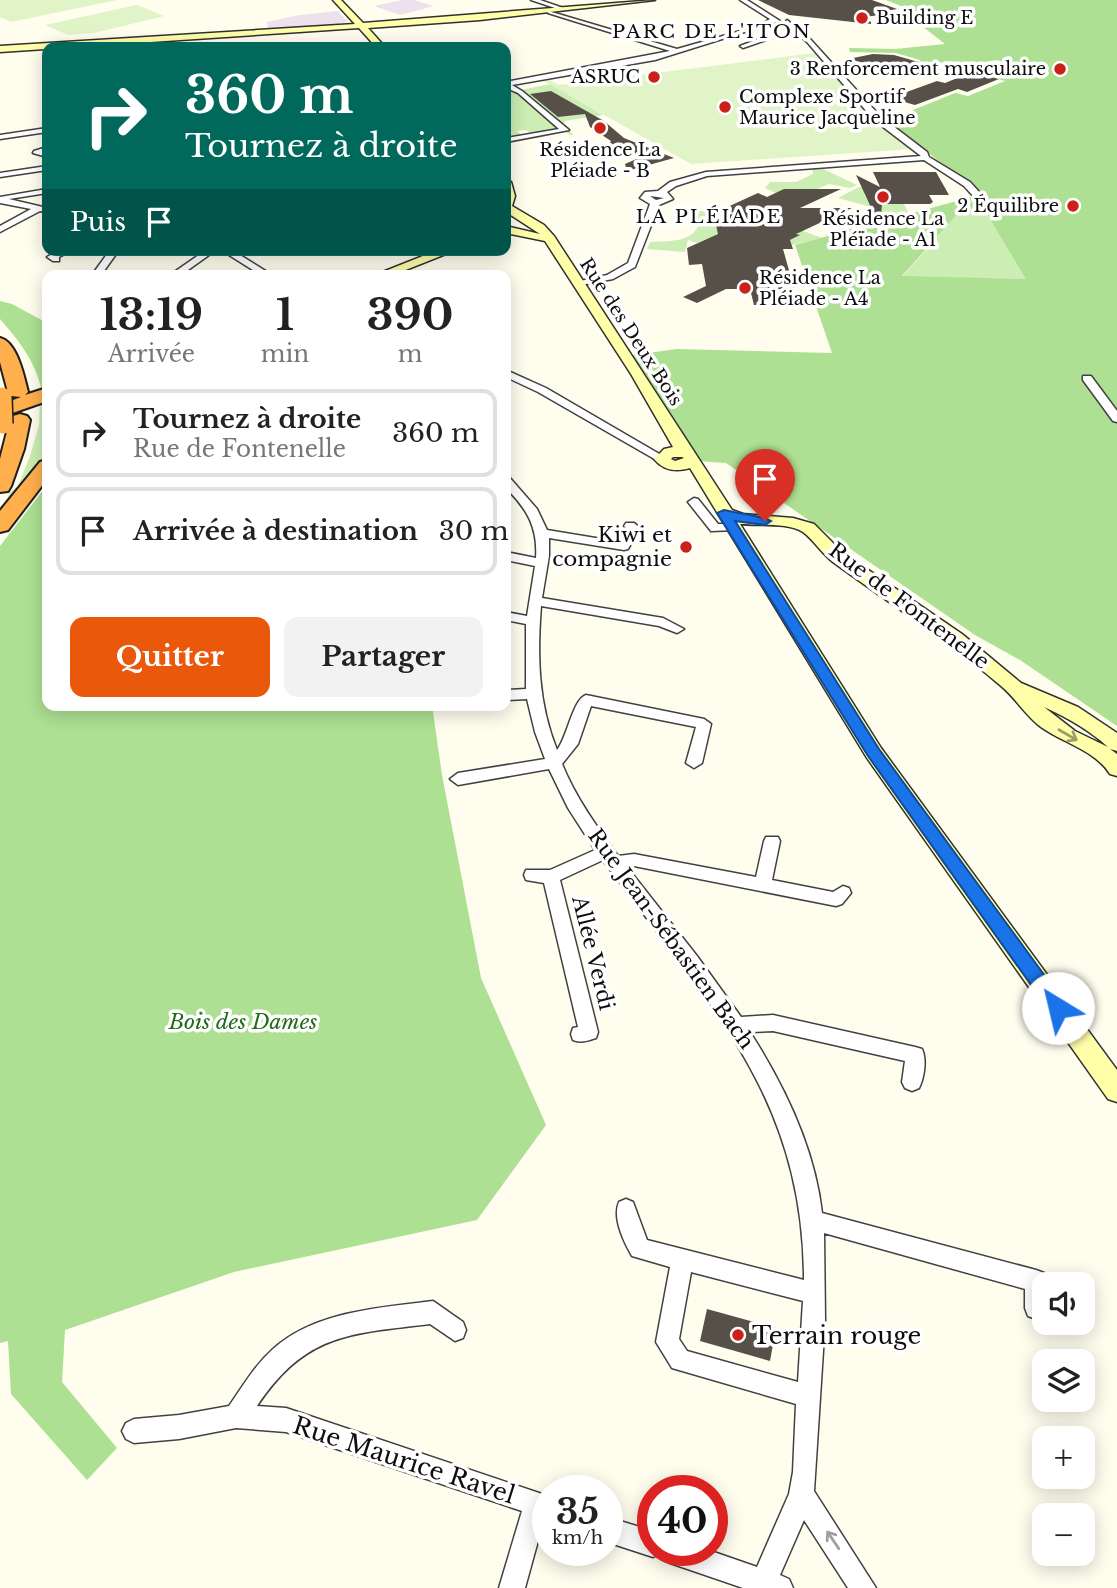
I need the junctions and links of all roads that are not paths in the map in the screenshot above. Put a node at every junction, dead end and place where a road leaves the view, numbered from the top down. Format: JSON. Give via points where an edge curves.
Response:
{"nodes":[{"id":1,"x":337,"y":0,"type":"edge"},
{"id":2,"x":534,"y":0,"type":"edge"},
{"id":3,"x":651,"y":0,"type":"edge"},
{"id":4,"x":743,"y":0,"type":"edge"},
{"id":5,"x":568,"y":10,"type":"junction"},
{"id":6,"x":550,"y":12,"type":"junction"},
{"id":7,"x":774,"y":19,"type":"junction"},
{"id":8,"x":362,"y":26,"type":"junction"},
{"id":9,"x":734,"y":35,"type":"junction"},
{"id":10,"x":152,"y":42,"type":"edge"},
{"id":11,"x":376,"y":42,"type":"edge"},
{"id":12,"x":743,"y":46,"type":"dead end"},
{"id":13,"x":42,"y":47,"type":"edge"},
{"id":14,"x":0,"y":48,"type":"edge"},
{"id":15,"x":678,"y":52,"type":"junction"},
{"id":16,"x":511,"y":84,"type":"edge"},
{"id":17,"x":511,"y":88,"type":"edge"},
{"id":18,"x":42,"y":131,"type":"edge"},
{"id":19,"x":0,"y":137,"type":"edge"},
{"id":20,"x":511,"y":138,"type":"edge"},
{"id":21,"x":925,"y":158,"type":"junction"},
{"id":22,"x":42,"y":169,"type":"edge"},
{"id":23,"x":0,"y":174,"type":"edge"},
{"id":24,"x":42,"y":192,"type":"edge"},
{"id":25,"x":978,"y":197,"type":"dead end"},
{"id":26,"x":0,"y":199,"type":"edge"},
{"id":27,"x":42,"y":209,"type":"edge"},
{"id":28,"x":42,"y":209,"type":"edge"},
{"id":29,"x":511,"y":210,"type":"edge"},
{"id":30,"x":511,"y":221,"type":"edge"},
{"id":31,"x":533,"y":225,"type":"junction"},
{"id":32,"x":0,"y":229,"type":"edge"},
{"id":33,"x":511,"y":231,"type":"edge"},
{"id":34,"x":552,"y":245,"type":"junction"},
{"id":35,"x":54,"y":256,"type":"edge"},
{"id":36,"x":110,"y":256,"type":"edge"},
{"id":37,"x":203,"y":256,"type":"edge"},
{"id":38,"x":235,"y":256,"type":"edge"},
{"id":39,"x":422,"y":256,"type":"edge"},
{"id":40,"x":433,"y":256,"type":"edge"},
{"id":41,"x":56,"y":258,"type":"dead end"},
{"id":42,"x":100,"y":270,"type":"edge"},
{"id":43,"x":182,"y":270,"type":"edge"},
{"id":44,"x":259,"y":270,"type":"edge"},
{"id":45,"x":390,"y":270,"type":"edge"},
{"id":46,"x":393,"y":270,"type":"edge"},
{"id":47,"x":579,"y":284,"type":"junction"},
{"id":48,"x":0,"y":343,"type":"edge"},
{"id":49,"x":511,"y":375,"type":"edge"},
{"id":50,"x":1087,"y":378,"type":"dead end"},
{"id":51,"x":42,"y":396,"type":"edge"},
{"id":52,"x":6,"y":410,"type":"edge"},
{"id":53,"x":1117,"y":419,"type":"edge"},
{"id":54,"x":676,"y":455,"type":"junction"},
{"id":55,"x":42,"y":472,"type":"edge"},
{"id":56,"x":0,"y":486,"type":"edge"},
{"id":57,"x":514,"y":496,"type":"edge"},
{"id":58,"x":694,"y":502,"type":"dead end"},
{"id":59,"x":728,"y":520,"type":"junction"},
{"id":60,"x":0,"y":525,"type":"edge"},
{"id":61,"x":630,"y":526,"type":"dead end"},
{"id":62,"x":541,"y":533,"type":"junction"},
{"id":63,"x":511,"y":557,"type":"edge"},
{"id":64,"x":541,"y":563,"type":"junction"},
{"id":65,"x":536,"y":601,"type":"junction"},
{"id":66,"x":511,"y":617,"type":"edge"},
{"id":67,"x":534,"y":621,"type":"junction"},
{"id":68,"x":677,"y":629,"type":"dead end"},
{"id":69,"x":533,"y":694,"type":"junction"},
{"id":70,"x":511,"y":695,"type":"edge"},
{"id":71,"x":1047,"y":710,"type":"junction"},
{"id":72,"x":1117,"y":744,"type":"edge"},
{"id":73,"x":555,"y":763,"type":"junction"},
{"id":74,"x":694,"y":763,"type":"dead end"},
{"id":75,"x":1117,"y":769,"type":"edge"},
{"id":76,"x":458,"y":779,"type":"dead end"},
{"id":77,"x":772,"y":841,"type":"dead end"},
{"id":78,"x":611,"y":858,"type":"junction"},
{"id":79,"x":532,"y":875,"type":"dead end"},
{"id":80,"x":551,"y":877,"type":"junction"},
{"id":81,"x":763,"y":884,"type":"junction"},
{"id":82,"x":843,"y":893,"type":"dead end"},
{"id":83,"x":737,"y":1025,"type":"junction"},
{"id":84,"x":580,"y":1034,"type":"dead end"},
{"id":85,"x":912,"y":1082,"type":"dead end"},
{"id":86,"x":1117,"y":1091,"type":"edge"},
{"id":87,"x":626,"y":1209,"type":"dead end"},
{"id":88,"x":812,"y":1220,"type":"junction"},
{"id":89,"x":682,"y":1259,"type":"junction"},
{"id":90,"x":1032,"y":1280,"type":"edge"},
{"id":91,"x":814,"y":1293,"type":"junction"},
{"id":92,"x":455,"y":1330,"type":"dead end"},
{"id":93,"x":808,"y":1396,"type":"junction"},
{"id":94,"x":236,"y":1416,"type":"junction"},
{"id":95,"x":134,"y":1431,"type":"dead end"},
{"id":96,"x":801,"y":1493,"type":"junction"},
{"id":97,"x":532,"y":1503,"type":"edge"},
{"id":98,"x":532,"y":1533,"type":"edge"},
{"id":99,"x":716,"y":1566,"type":"edge"},
{"id":100,"x":771,"y":1585,"type":"edge"},
{"id":101,"x":512,"y":1588,"type":"edge"},
{"id":102,"x":863,"y":1588,"type":"edge"}],
"edges":[{"from":1,"to":8,"type":"street"},
{"from":2,"to":5,"type":"street"},
{"from":3,"to":5,"type":"street"},
{"from":4,"to":7,"type":"street"},
{"from":5,"to":6,"type":"street"},
{"from":6,"to":8,"type":"street"},
{"from":6,"to":15,"type":"street"},
{"from":7,"to":9,"type":"street"},
{"from":7,"to":21,"type":"street","via":[[787,22],[809,41],[877,118]]},
{"from":8,"to":10,"type":"street"},
{"from":8,"to":11,"type":"street"},
{"from":9,"to":12,"type":"street","via":[[760,40]]},
{"from":9,"to":15,"type":"street"},
{"from":13,"to":14,"type":"street"},
{"from":15,"to":16,"type":"street"},
{"from":17,"to":20,"type":"street","via":[[565,130]]},
{"from":18,"to":19,"type":"street"},
{"from":21,"to":25,"type":"street","via":[[967,184]]},
{"from":21,"to":47,"type":"street","via":[[706,174],[673,184],[644,196],[654,203],[632,265],[610,277]]},
{"from":22,"to":23,"type":"street"},
{"from":24,"to":26,"type":"street"},
{"from":26,"to":27,"type":"street"},
{"from":28,"to":32,"type":"street"},
{"from":29,"to":31,"type":"street","name":"Rue des Deux Bois"},
{"from":30,"to":31,"type":"street"},
{"from":31,"to":34,"type":"street","name":"Rue des Deux Bois","via":[[545,231]]},
{"from":33,"to":34,"type":"street","name":"Rue des Deux Bois"},
{"from":34,"to":47,"type":"street","name":"Rue des Deux Bois"},
{"from":35,"to":41,"type":"street"},
{"from":36,"to":42,"type":"street"},
{"from":37,"to":43,"type":"street"},
{"from":38,"to":44,"type":"street"},
{"from":39,"to":45,"type":"street"},
{"from":40,"to":46,"type":"street"},
{"from":47,"to":54,"type":"street","name":"Rue des Deux Bois","via":[[638,374]]},
{"from":48,"to":52,"type":"highway","via":[[13,370]]},
{"from":49,"to":54,"type":"street","via":[[645,451]]},
{"from":50,"to":53,"type":"street"},
{"from":51,"to":52,"type":"highway"},
{"from":52,"to":56,"type":"highway","via":[[14,449]]},
{"from":54,"to":59,"type":"street","via":[[707,487]]},
{"from":55,"to":60,"type":"highway"},
{"from":57,"to":62,"type":"street","name":"Rue Jean-Sébastien Bach","via":[[539,524]]},
{"from":58,"to":59,"type":"street","via":[[715,528]]},
{"from":59,"to":71,"type":"street","name":"Rue de Fontenelle","via":[[808,528],[836,556],[955,638]]},
{"from":59,"to":86,"type":"street","via":[[874,752]]},
{"from":61,"to":62,"type":"street","via":[[634,528],[624,546]]},
{"from":62,"to":64,"type":"street","name":"Rue Jean-Sébastien Bach"},
{"from":63,"to":64,"type":"street"},
{"from":64,"to":65,"type":"street","name":"Rue Jean-Sébastien Bach"},
{"from":65,"to":67,"type":"street","name":"Rue Jean-Sébastien Bach"},
{"from":65,"to":68,"type":"street","via":[[663,622]]},
{"from":66,"to":67,"type":"street"},
{"from":67,"to":69,"type":"street","name":"Rue Jean-Sébastien Bach"},
{"from":69,"to":70,"type":"street"},
{"from":69,"to":73,"type":"street","name":"Rue Jean-Sébastien Bach"},
{"from":71,"to":72,"type":"street","name":"Rue de Fontenelle","via":[[1094,724]]},
{"from":71,"to":75,"type":"street","name":"Rue de Fontenelle","one_way":true,"via":[[1068,736],[1098,750]]},
{"from":73,"to":74,"type":"street","via":[[570,744],[586,700],[704,724]]},
{"from":73,"to":76,"type":"street"},
{"from":73,"to":78,"type":"street","name":"Rue Jean-Sébastien Bach","via":[[572,802]]},
{"from":77,"to":81,"type":"street"},
{"from":78,"to":80,"type":"street","name":"Allée Verdi"},
{"from":78,"to":81,"type":"street"},
{"from":78,"to":83,"type":"street","name":"Rue Jean-Sébastien Bach"},
{"from":79,"to":80,"type":"street","name":"Allée Verdi"},
{"from":80,"to":84,"type":"street","name":"Allée Verdi","via":[[589,1032]]},
{"from":81,"to":82,"type":"street","via":[[836,898]]},
{"from":83,"to":85,"type":"street","via":[[773,1023],[915,1055]]},
{"from":83,"to":88,"type":"street","name":"Rue Jean-Sébastien Bach","via":[[772,1085],[793,1136]]},
{"from":87,"to":89,"type":"street","via":[[640,1249]]},
{"from":88,"to":90,"type":"street"},
{"from":88,"to":91,"type":"street","name":"Rue Jean-Sébastien Bach"},
{"from":89,"to":91,"type":"street"},
{"from":89,"to":93,"type":"street","via":[[667,1342],[680,1360]]},
{"from":91,"to":93,"type":"street","name":"Rue Jean-Sébastien Bach"},
{"from":92,"to":94,"type":"street","via":[[433,1312],[352,1323],[307,1339],[281,1357]]},
{"from":93,"to":96,"type":"street","name":"Rue Jean-Sébastien Bach"},
{"from":94,"to":95,"type":"street","name":"Rue Maurice Ravel"},
{"from":94,"to":97,"type":"street","name":"Rue Maurice Ravel","via":[[286,1420]]},
{"from":96,"to":100,"type":"street","name":"Rue Jean-Sébastien Bach"},
{"from":102,"to":96,"type":"street","one_way":true},
{"from":98,"to":101,"type":"street"},
{"from":99,"to":100,"type":"street"}]}
